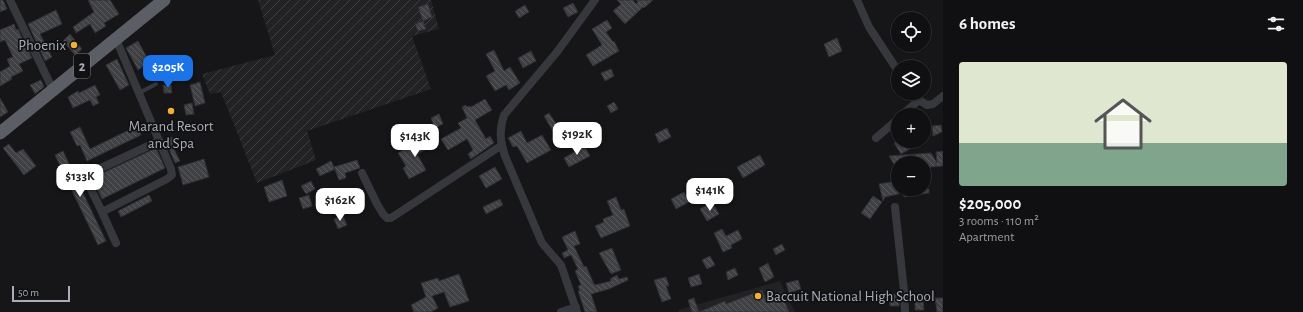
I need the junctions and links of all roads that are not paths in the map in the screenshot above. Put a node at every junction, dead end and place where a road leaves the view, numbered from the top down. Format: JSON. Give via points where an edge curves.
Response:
{"nodes":[{"id":1,"x":10,"y":0,"type":"edge"},
{"id":2,"x":164,"y":0,"type":"edge"},
{"id":3,"x":595,"y":0,"type":"edge"},
{"id":4,"x":857,"y":0,"type":"edge"},
{"id":5,"x":116,"y":39,"type":"junction"},
{"id":6,"x":891,"y":60,"type":"edge"},
{"id":7,"x":156,"y":84,"type":"dead end"},
{"id":8,"x":53,"y":90,"type":"junction"},
{"id":9,"x":139,"y":93,"type":"junction"},
{"id":10,"x":943,"y":96,"type":"edge"},
{"id":11,"x":920,"y":100,"type":"edge"},
{"id":12,"x":891,"y":124,"type":"edge"},
{"id":13,"x":0,"y":133,"type":"edge"},
{"id":14,"x":876,"y":138,"type":"dead end"},
{"id":15,"x":159,"y":141,"type":"junction"},
{"id":16,"x":502,"y":145,"type":"junction"},
{"id":17,"x":362,"y":173,"type":"dead end"},
{"id":18,"x":895,"y":207,"type":"dead end"},
{"id":19,"x":102,"y":212,"type":"junction"},
{"id":20,"x":116,"y":244,"type":"dead end"},
{"id":21,"x":577,"y":309,"type":"edge"},
{"id":22,"x":561,"y":312,"type":"edge"},
{"id":23,"x":905,"y":312,"type":"edge"}],
"edges":[{"from":1,"to":8,"type":"street"},
{"from":2,"to":5,"type":"highway","number":"2"},
{"from":3,"to":16,"type":"street","via":[[552,58],[504,115],[500,127]]},
{"from":4,"to":6,"type":"street","via":[[869,27]]},
{"from":5,"to":8,"type":"highway","number":"2"},
{"from":5,"to":9,"type":"street"},
{"from":7,"to":9,"type":"lane"},
{"from":8,"to":13,"type":"highway","number":"2"},
{"from":9,"to":15,"type":"street"},
{"from":10,"to":11,"type":"street","via":[[930,105]]},
{"from":12,"to":14,"type":"street"},
{"from":15,"to":19,"type":"street","via":[[172,175]]},
{"from":15,"to":19,"type":"street","via":[[88,174],[87,181]]},
{"from":16,"to":17,"type":"street","via":[[391,218],[387,218],[381,211]]},
{"from":16,"to":21,"type":"street","via":[[542,243],[561,265]]},
{"from":18,"to":23,"type":"street"},
{"from":19,"to":20,"type":"street"},
{"from":21,"to":22,"type":"street"}]}
